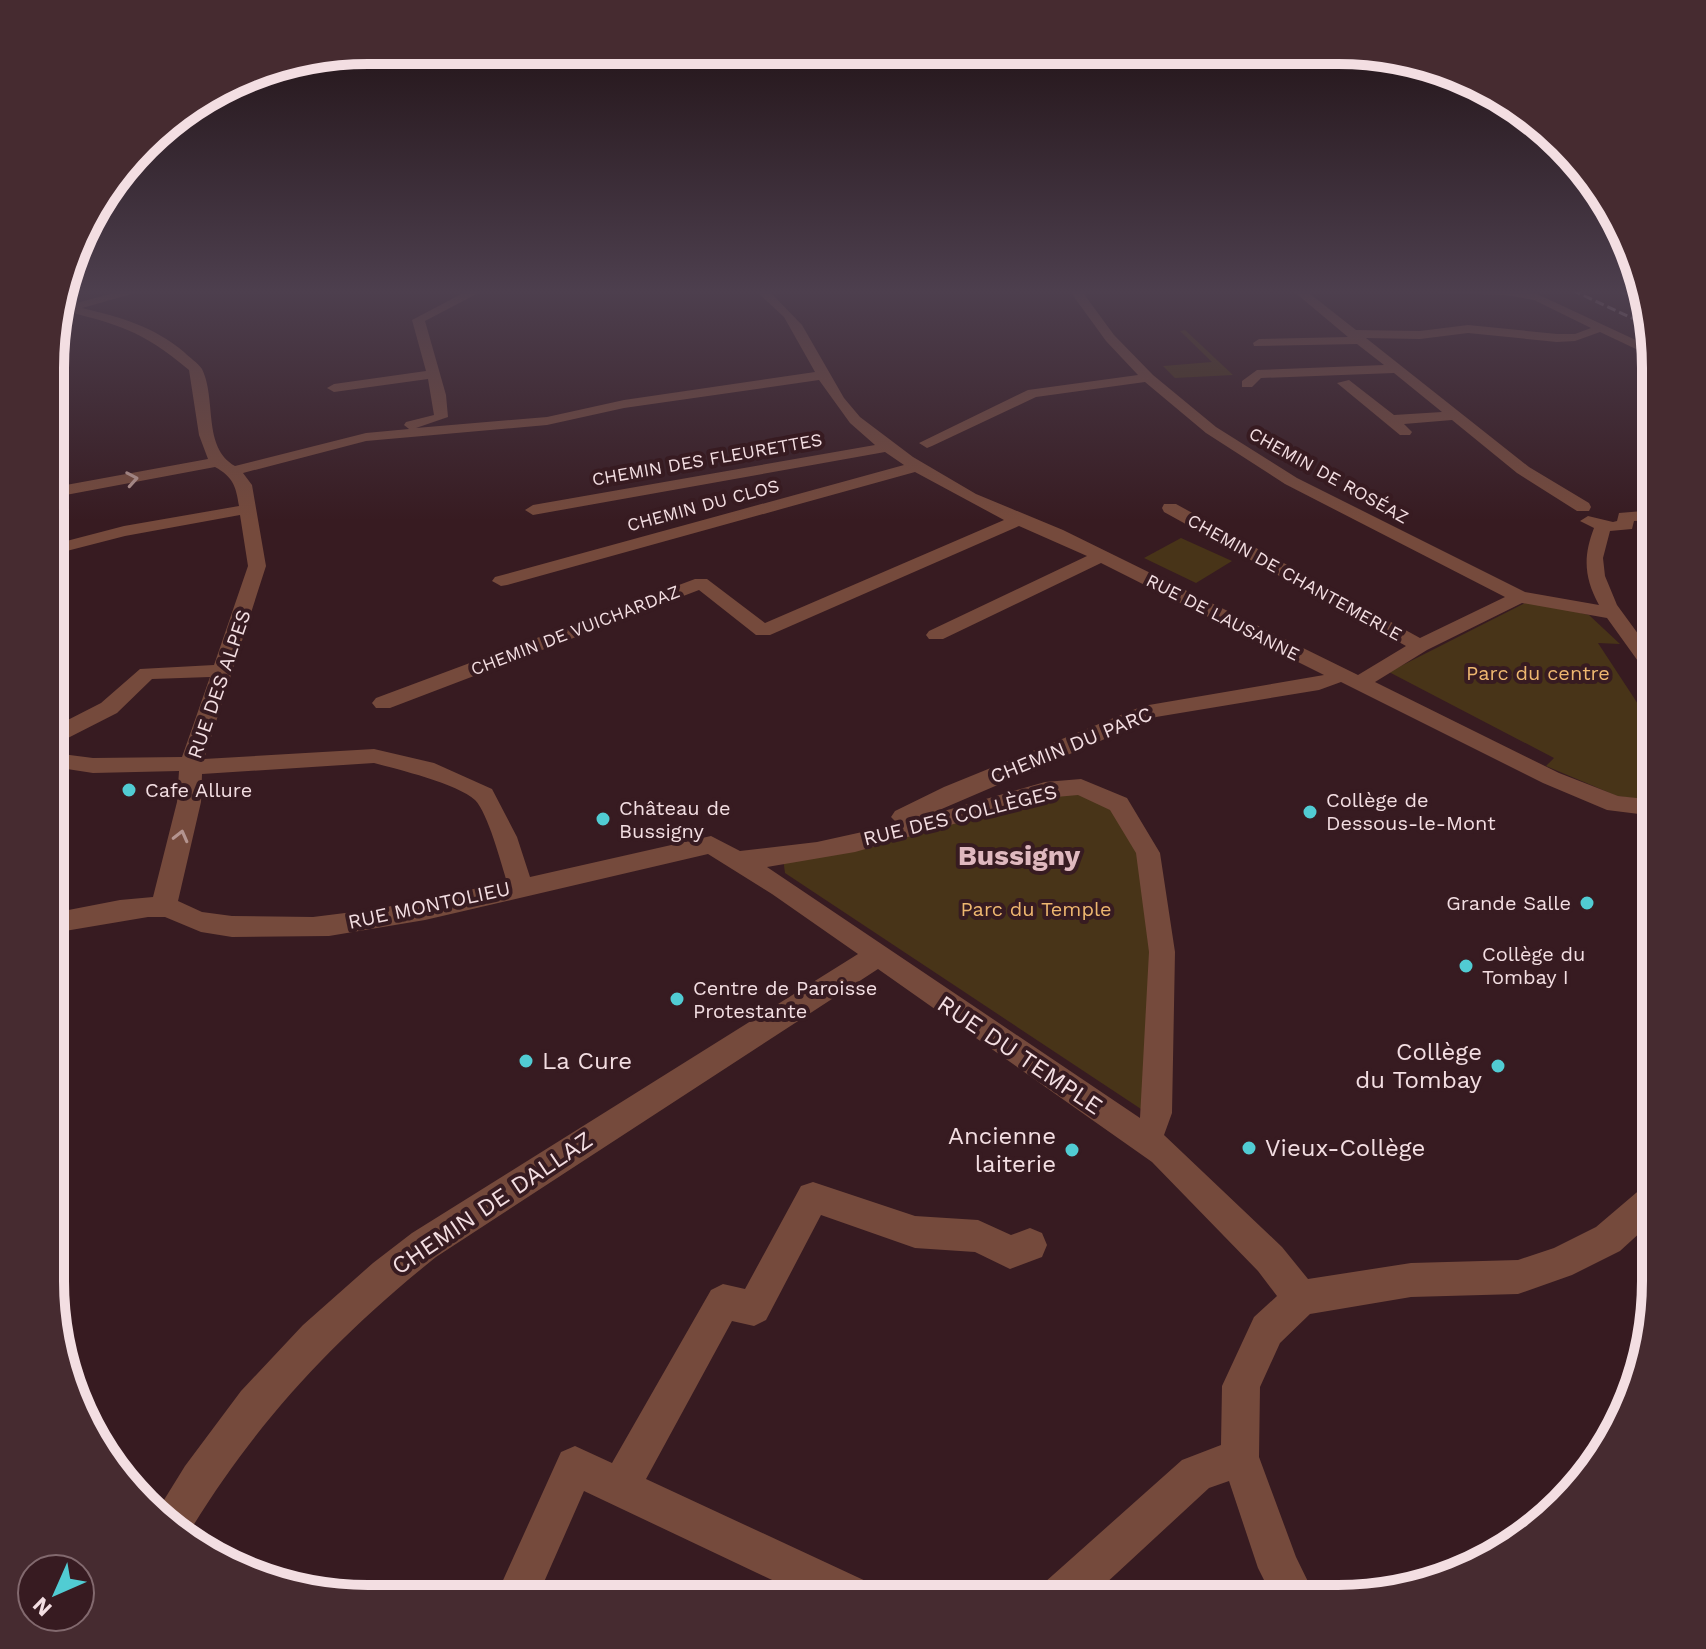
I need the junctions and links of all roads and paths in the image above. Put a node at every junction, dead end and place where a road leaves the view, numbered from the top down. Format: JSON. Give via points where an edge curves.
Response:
{"nodes":[{"id":1,"x":193,"y":367,"type":"edge"},
{"id":2,"x":431,"y":367,"type":"edge"},
{"id":3,"x":820,"y":367,"type":"edge"},
{"id":4,"x":1138,"y":367,"type":"edge"},
{"id":5,"x":1394,"y":367,"type":"edge"},
{"id":6,"x":1397,"y":369,"type":"junction"},
{"id":7,"x":433,"y":374,"type":"junction"},
{"id":8,"x":824,"y":375,"type":"junction"},
{"id":9,"x":1148,"y":378,"type":"junction"},
{"id":10,"x":1344,"y":383,"type":"dead end"},
{"id":11,"x":1247,"y":384,"type":"dead end"},
{"id":12,"x":334,"y":388,"type":"dead end"},
{"id":13,"x":1454,"y":416,"type":"junction"},
{"id":14,"x":1391,"y":420,"type":"junction"},
{"id":15,"x":1405,"y":432,"type":"dead end"},
{"id":16,"x":366,"y":437,"type":"junction"},
{"id":17,"x":927,"y":443,"type":"dead end"},
{"id":18,"x":887,"y":447,"type":"junction"},
{"id":19,"x":225,"y":466,"type":"junction"},
{"id":20,"x":915,"y":467,"type":"junction"},
{"id":21,"x":64,"y":491,"type":"edge"},
{"id":22,"x":1583,"y":507,"type":"junction"},
{"id":23,"x":1170,"y":508,"type":"dead end"},
{"id":24,"x":248,"y":509,"type":"junction"},
{"id":25,"x":533,"y":510,"type":"dead end"},
{"id":26,"x":1642,"y":516,"type":"edge"},
{"id":27,"x":1625,"y":517,"type":"junction"},
{"id":28,"x":1020,"y":519,"type":"junction"},
{"id":29,"x":1603,"y":526,"type":"junction"},
{"id":30,"x":64,"y":547,"type":"edge"},
{"id":31,"x":1102,"y":556,"type":"junction"},
{"id":32,"x":501,"y":581,"type":"dead end"},
{"id":33,"x":1520,"y":597,"type":"junction"},
{"id":34,"x":1615,"y":614,"type":"junction"},
{"id":35,"x":936,"y":635,"type":"dead end"},
{"id":36,"x":1420,"y":646,"type":"junction"},
{"id":37,"x":1642,"y":652,"type":"edge"},
{"id":38,"x":220,"y":671,"type":"junction"},
{"id":39,"x":1349,"y":679,"type":"junction"},
{"id":40,"x":383,"y":703,"type":"dead end"},
{"id":41,"x":64,"y":731,"type":"edge"},
{"id":42,"x":64,"y":763,"type":"edge"},
{"id":43,"x":191,"y":764,"type":"junction"},
{"id":44,"x":1642,"y":807,"type":"edge"},
{"id":45,"x":903,"y":817,"type":"dead end"},
{"id":46,"x":711,"y":845,"type":"joint"},
{"id":47,"x":739,"y":860,"type":"junction"},
{"id":48,"x":521,"y":887,"type":"junction"},
{"id":49,"x":164,"y":906,"type":"junction"},
{"id":50,"x":64,"y":921,"type":"edge"},
{"id":51,"x":877,"y":956,"type":"junction"},
{"id":52,"x":1146,"y":1141,"type":"junction"},
{"id":53,"x":1642,"y":1209,"type":"edge"},
{"id":54,"x":1030,"y":1245,"type":"dead end"},
{"id":55,"x":1301,"y":1298,"type":"junction"},
{"id":56,"x":1240,"y":1457,"type":"junction"},
{"id":57,"x":621,"y":1486,"type":"junction"},
{"id":58,"x":176,"y":1517,"type":"edge"},
{"id":59,"x":522,"y":1585,"type":"edge"},
{"id":60,"x":828,"y":1585,"type":"edge"},
{"id":61,"x":1073,"y":1585,"type":"edge"},
{"id":62,"x":1288,"y":1585,"type":"edge"}],
"edges":[{"from":1,"to":19,"type":"street","name":"RUE DES ALPES","via":[[206,435]]},
{"from":2,"to":7,"type":"street"},
{"from":3,"to":8,"type":"street","name":"RUE DE LAUSANNE"},
{"from":4,"to":9,"type":"street","name":"CHEMIN DE ROSÉAZ"},
{"from":5,"to":6,"type":"street"},
{"from":6,"to":11,"type":"street","via":[[1257,374]]},
{"from":6,"to":13,"type":"street"},
{"from":7,"to":12,"type":"street"},
{"from":7,"to":16,"type":"street","via":[[441,417]]},
{"from":8,"to":16,"type":"street","via":[[547,421]]},
{"from":8,"to":18,"type":"street","name":"RUE DE LAUSANNE","via":[[852,418]]},
{"from":9,"to":17,"type":"street","via":[[1033,393]]},
{"from":9,"to":33,"type":"street","name":"CHEMIN DE ROSÉAZ","via":[[1202,423],[1291,481]]},
{"from":10,"to":14,"type":"street"},
{"from":13,"to":14,"type":"street"},
{"from":13,"to":22,"type":"street","via":[[1543,485]]},
{"from":14,"to":15,"type":"street"},
{"from":16,"to":19,"type":"street"},
{"from":18,"to":20,"type":"street","name":"RUE DE LAUSANNE"},
{"from":18,"to":25,"type":"street","name":"CHEMIN DES FLEURETTES"},
{"from":21,"to":19,"type":"street","one_way":true},
{"from":19,"to":24,"type":"street","name":"RUE DES ALPES","via":[[244,485]]},
{"from":20,"to":28,"type":"street","name":"RUE DE LAUSANNE"},
{"from":20,"to":32,"type":"street","name":"CHEMIN DU CLOS"},
{"from":22,"to":27,"type":"street","via":[[1600,506]]},
{"from":22,"to":29,"type":"street","via":[[1577,512],[1580,516]]},
{"from":23,"to":36,"type":"street","name":"CHEMIN DE CHANTEMERLE"},
{"from":24,"to":30,"type":"street"},
{"from":24,"to":38,"type":"street","name":"RUE DES ALPES","via":[[257,566]]},
{"from":26,"to":27,"type":"street"},
{"from":27,"to":29,"type":"street","via":[[1626,525]]},
{"from":28,"to":31,"type":"street","name":"RUE DE LAUSANNE"},
{"from":28,"to":40,"type":"street","name":"CHEMIN DE VUICHARDAZ","via":[[763,631],[701,583]]},
{"from":29,"to":34,"type":"street","via":[[1593,565]]},
{"from":31,"to":35,"type":"street"},
{"from":31,"to":39,"type":"street","name":"RUE DE LAUSANNE"},
{"from":33,"to":34,"type":"street","name":"CHEMIN DE ROSÉAZ"},
{"from":33,"to":36,"type":"street","name":"CHEMIN DU PARC"},
{"from":34,"to":37,"type":"street"},
{"from":36,"to":39,"type":"street","name":"CHEMIN DU PARC"},
{"from":38,"to":41,"type":"street","via":[[147,673],[109,708]]},
{"from":38,"to":43,"type":"street","name":"RUE DES ALPES"},
{"from":39,"to":44,"type":"street","name":"RUE DE LAUSANNE","via":[[1551,778],[1615,804]]},
{"from":39,"to":45,"type":"street","name":"CHEMIN DU PARC","via":[[1151,711]]},
{"from":42,"to":43,"type":"street","via":[[114,768]]},
{"from":43,"to":48,"type":"street","via":[[374,756],[426,768],[484,795]]},
{"from":49,"to":43,"type":"street","name":"RUE DES ALPES","one_way":true,"via":[[189,802]]},
{"from":46,"to":47,"type":"street","name":"RUE DU TEMPLE"},
{"from":46,"to":48,"type":"street","name":"RUE MONTOLIEU"},
{"from":47,"to":51,"type":"street","name":"RUE DU TEMPLE"},
{"from":47,"to":52,"type":"street","name":"RUE DES COLLÈGES","via":[[831,849],[1045,790],[1081,787],[1119,804],[1148,853],[1162,952],[1157,1113]]},
{"from":48,"to":49,"type":"street","name":"RUE MONTOLIEU","via":[[404,915],[325,926],[199,922]]},
{"from":49,"to":50,"type":"street","name":"RUE MONTOLIEU"},
{"from":51,"to":52,"type":"street","name":"RUE DU TEMPLE"},
{"from":51,"to":58,"type":"street","name":"CHEMIN DE DALLAZ","via":[[424,1245],[378,1280],[313,1337],[252,1406]]},
{"from":52,"to":55,"type":"street","name":"RUE DU TEMPLE","via":[[1225,1213]]},
{"from":53,"to":55,"type":"street","via":[[1608,1239],[1518,1277],[1411,1280]]},
{"from":54,"to":57,"type":"street","via":[[1010,1252],[978,1236],[915,1232],[813,1197],[754,1308],[723,1302]]},
{"from":55,"to":56,"type":"street","via":[[1267,1330],[1241,1386]]},
{"from":56,"to":61,"type":"street","via":[[1196,1474]]},
{"from":56,"to":62,"type":"street"},
{"from":57,"to":59,"type":"street","via":[[575,1466]]},
{"from":57,"to":60,"type":"street"}]}
